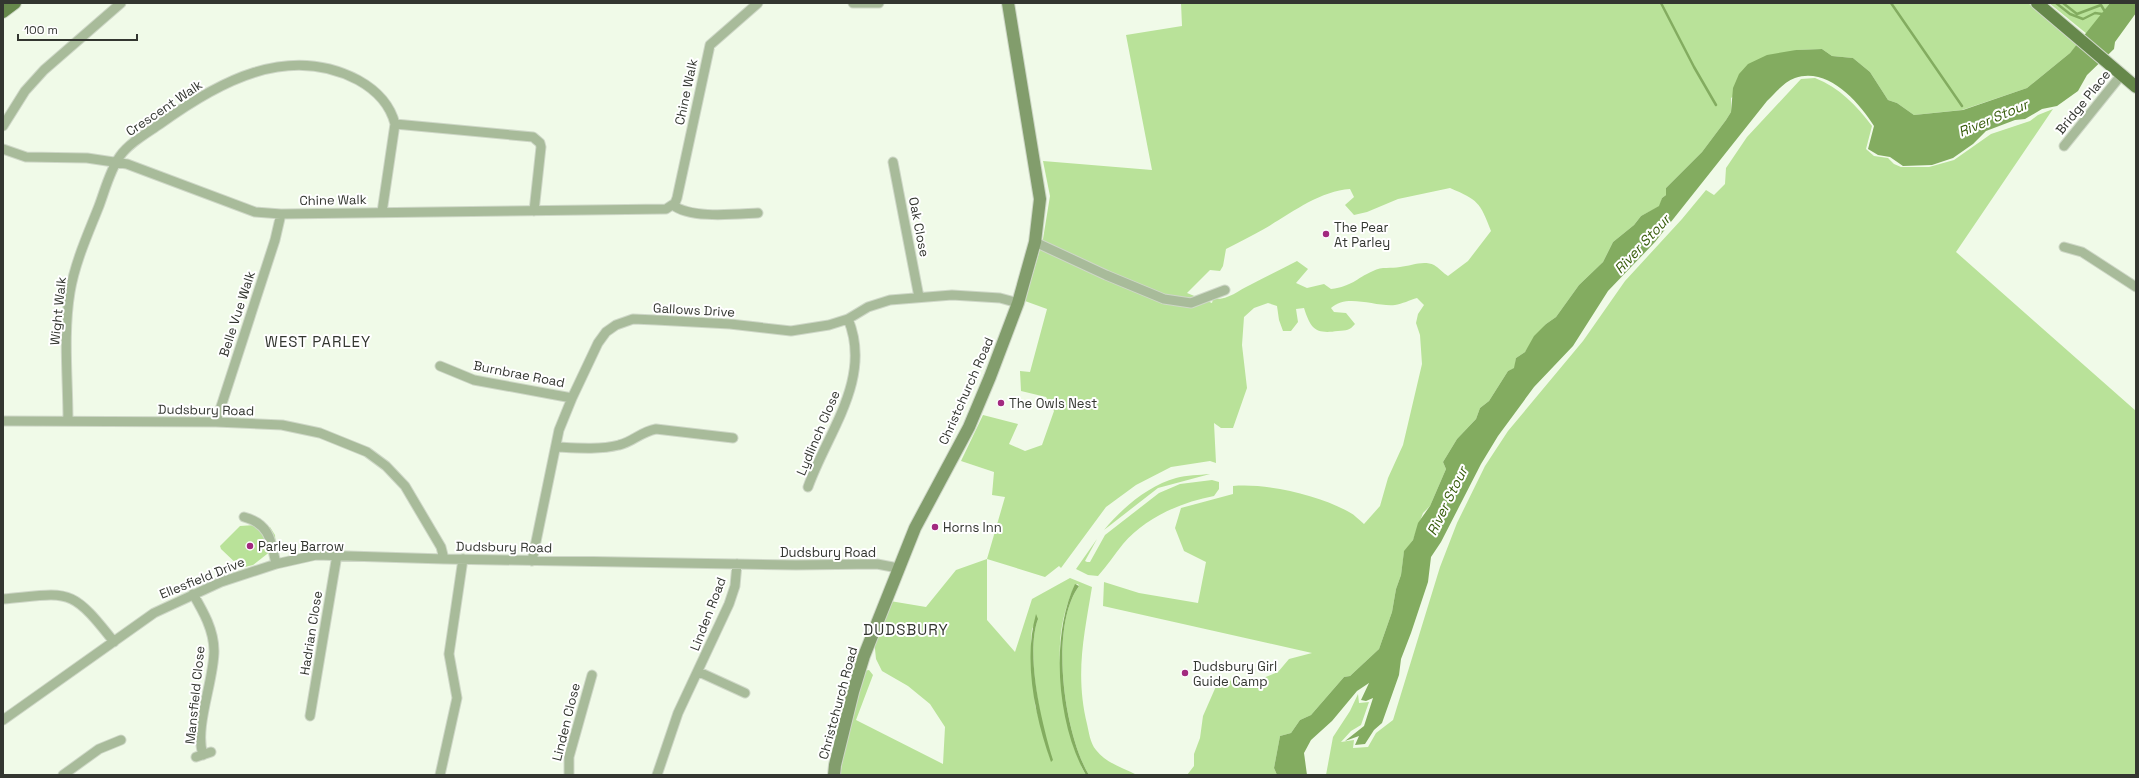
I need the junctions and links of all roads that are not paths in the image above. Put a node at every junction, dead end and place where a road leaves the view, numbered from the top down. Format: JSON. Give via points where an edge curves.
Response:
{"nodes":[{"id":1,"x":15,"y":3,"type":"edge"},
{"id":2,"x":122,"y":3,"type":"edge"},
{"id":3,"x":758,"y":3,"type":"edge"},
{"id":4,"x":853,"y":3,"type":"edge"},
{"id":5,"x":879,"y":3,"type":"edge"},
{"id":6,"x":1008,"y":3,"type":"edge"},
{"id":7,"x":2037,"y":3,"type":"edge"},
{"id":8,"x":3,"y":12,"type":"edge"},
{"id":9,"x":2118,"y":71,"type":"junction"},
{"id":10,"x":2136,"y":87,"type":"edge"},
{"id":11,"x":395,"y":124,"type":"junction"},
{"id":12,"x":3,"y":126,"type":"edge"},
{"id":13,"x":2064,"y":146,"type":"dead end"},
{"id":14,"x":3,"y":149,"type":"edge"},
{"id":15,"x":117,"y":162,"type":"junction"},
{"id":16,"x":893,"y":162,"type":"dead end"},
{"id":17,"x":673,"y":205,"type":"junction"},
{"id":18,"x":534,"y":211,"type":"junction"},
{"id":19,"x":382,"y":212,"type":"junction"},
{"id":20,"x":758,"y":213,"type":"dead end"},
{"id":21,"x":281,"y":214,"type":"junction"},
{"id":22,"x":1035,"y":242,"type":"junction"},
{"id":23,"x":2064,"y":247,"type":"dead end"},
{"id":24,"x":2136,"y":287,"type":"edge"},
{"id":25,"x":1225,"y":290,"type":"dead end"},
{"id":26,"x":920,"y":297,"type":"junction"},
{"id":27,"x":1018,"y":303,"type":"junction"},
{"id":28,"x":848,"y":319,"type":"junction"},
{"id":29,"x":440,"y":366,"type":"dead end"},
{"id":30,"x":572,"y":398,"type":"junction"},
{"id":31,"x":3,"y":421,"type":"edge"},
{"id":32,"x":68,"y":422,"type":"junction"},
{"id":33,"x":216,"y":422,"type":"junction"},
{"id":34,"x":733,"y":438,"type":"dead end"},
{"id":35,"x":556,"y":447,"type":"junction"},
{"id":36,"x":808,"y":487,"type":"dead end"},
{"id":37,"x":244,"y":517,"type":"dead end"},
{"id":38,"x":337,"y":555,"type":"junction"},
{"id":39,"x":444,"y":559,"type":"junction"},
{"id":40,"x":463,"y":559,"type":"junction"},
{"id":41,"x":532,"y":561,"type":"junction"},
{"id":42,"x":276,"y":564,"type":"junction"},
{"id":43,"x":737,"y":564,"type":"junction"},
{"id":44,"x":898,"y":568,"type":"junction"},
{"id":45,"x":193,"y":594,"type":"junction"},
{"id":46,"x":3,"y":599,"type":"edge"},
{"id":47,"x":114,"y":642,"type":"junction"},
{"id":48,"x":699,"y":672,"type":"junction"},
{"id":49,"x":592,"y":674,"type":"dead end"},
{"id":50,"x":744,"y":693,"type":"dead end"},
{"id":51,"x":310,"y":716,"type":"dead end"},
{"id":52,"x":3,"y":720,"type":"edge"},
{"id":53,"x":121,"y":740,"type":"dead end"},
{"id":54,"x":203,"y":755,"type":"dead end"},
{"id":55,"x":64,"y":775,"type":"edge"},
{"id":56,"x":440,"y":775,"type":"edge"},
{"id":57,"x":569,"y":775,"type":"edge"},
{"id":58,"x":657,"y":775,"type":"edge"},
{"id":59,"x":834,"y":775,"type":"edge"}],
"edges":[{"from":1,"to":8,"type":"main road"},
{"from":2,"to":12,"type":"street","via":[[44,70],[25,91]]},
{"from":3,"to":17,"type":"street","name":"Chine Walk","via":[[710,46],[677,198]]},
{"from":4,"to":5,"type":"street"},
{"from":6,"to":22,"type":"main road","name":"Christchurch Road","via":[[1040,199]]},
{"from":7,"to":9,"type":"main road"},
{"from":9,"to":10,"type":"main road"},
{"from":9,"to":13,"type":"street","name":"Bridge Place"},
{"from":11,"to":15,"type":"street","name":"Crescent Walk","via":[[381,97],[366,84],[332,71],[287,64],[227,84],[186,106],[130,146],[119,156]]},
{"from":11,"to":18,"type":"street","via":[[536,138],[541,147]]},
{"from":11,"to":19,"type":"street"},
{"from":14,"to":15,"type":"street","name":"Chine Walk","via":[[26,157],[87,158]]},
{"from":15,"to":21,"type":"street","name":"Chine Walk","via":[[255,212]]},
{"from":15,"to":32,"type":"street","name":"Wight Walk","via":[[84,243],[70,292],[67,327]]},
{"from":16,"to":26,"type":"street","name":"Oak Close"},
{"from":17,"to":18,"type":"street","name":"Chine Walk","via":[[657,210]]},
{"from":17,"to":20,"type":"street","via":[[679,210],[718,215]]},
{"from":18,"to":19,"type":"street","name":"Chine Walk"},
{"from":19,"to":21,"type":"street","name":"Chine Walk"},
{"from":21,"to":33,"type":"street","name":"Belle Vue Walk","via":[[275,240]]},
{"from":22,"to":25,"type":"street","via":[[1164,299],[1191,303]]},
{"from":22,"to":27,"type":"main road","name":"Christchurch Road"},
{"from":23,"to":24,"type":"street","via":[[2082,252]]},
{"from":26,"to":27,"type":"street","name":"Gallows Drive","via":[[980,296]]},
{"from":26,"to":28,"type":"street","name":"Gallows Drive","via":[[878,303]]},
{"from":27,"to":44,"type":"main road","name":"Christchurch Road","via":[[969,427],[915,528]]},
{"from":28,"to":30,"type":"street","name":"Gallows Drive","via":[[791,331],[656,320],[624,322],[606,332],[598,343]]},
{"from":28,"to":36,"type":"street","name":"Lydlinch Close","via":[[854,340],[855,368],[849,398]]},
{"from":29,"to":30,"type":"street","name":"Burnbrae Road","via":[[474,380]]},
{"from":30,"to":35,"type":"street","name":"Gallows Drive","via":[[559,430]]},
{"from":31,"to":32,"type":"street","name":"Dudsbury Road"},
{"from":32,"to":33,"type":"street","name":"Dudsbury Road"},
{"from":33,"to":39,"type":"street","name":"Dudsbury Road","via":[[304,428],[367,452],[386,466],[405,486],[441,547]]},
{"from":34,"to":35,"type":"street","via":[[656,429],[646,431],[629,442],[618,445]]},
{"from":35,"to":41,"type":"street","name":"Gallows Drive"},
{"from":37,"to":42,"type":"street","via":[[261,524],[271,541]]},
{"from":38,"to":39,"type":"street","name":"Ellesfield Drive"},
{"from":38,"to":42,"type":"street","name":"Ellesfield Drive","via":[[316,555]]},
{"from":38,"to":51,"type":"street","name":"Hadrian Close"},
{"from":39,"to":40,"type":"street","name":"Dudsbury Road"},
{"from":40,"to":41,"type":"street","name":"Dudsbury Road"},
{"from":40,"to":56,"type":"street","via":[[449,654],[457,698]]},
{"from":41,"to":43,"type":"street","name":"Dudsbury Road"},
{"from":42,"to":45,"type":"street","name":"Ellesfield Drive"},
{"from":43,"to":44,"type":"street","name":"Dudsbury Road","via":[[877,564]]},
{"from":43,"to":48,"type":"street","name":"Linden Road","via":[[735,586],[729,604]]},
{"from":44,"to":59,"type":"main road","name":"Christchurch Road","via":[[864,656]]},
{"from":45,"to":47,"type":"street","name":"Ellesfield Drive","via":[[154,613]]},
{"from":45,"to":54,"type":"street","name":"Mansfield Close","via":[[210,630],[214,652],[200,740]]},
{"from":46,"to":47,"type":"street","via":[[48,594],[71,598],[91,613]]},
{"from":47,"to":52,"type":"street","name":"Ellesfield Drive"},
{"from":48,"to":50,"type":"street"},
{"from":48,"to":58,"type":"street","name":"Linden Road","via":[[674,724]]},
{"from":49,"to":57,"type":"street","name":"Linden Close","via":[[567,765]]},
{"from":53,"to":55,"type":"street","via":[[99,749]]}]}
